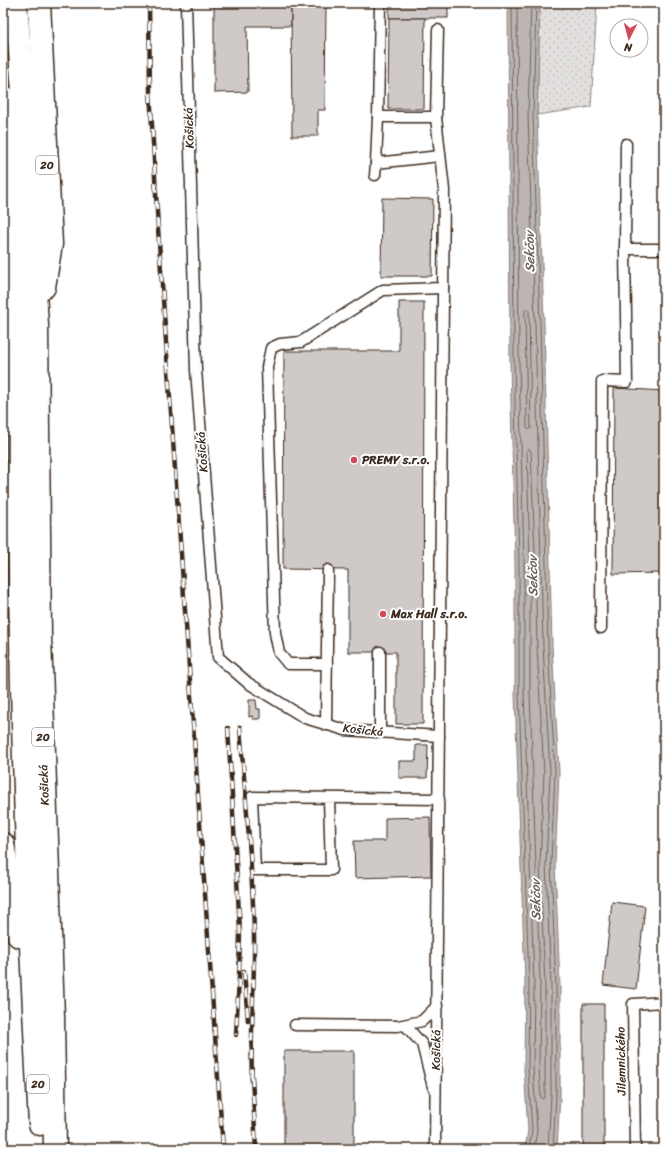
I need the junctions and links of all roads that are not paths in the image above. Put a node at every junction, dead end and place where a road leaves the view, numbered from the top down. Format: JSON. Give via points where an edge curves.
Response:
{"nodes":[{"id":1,"x":16,"y":3,"type":"edge"},
{"id":2,"x":39,"y":3,"type":"edge"},
{"id":3,"x":186,"y":3,"type":"edge"},
{"id":4,"x":380,"y":3,"type":"edge"},
{"id":5,"x":438,"y":30,"type":"dead end"},
{"id":6,"x":3,"y":96,"type":"edge"},
{"id":7,"x":378,"y":116,"type":"junction"},
{"id":8,"x":436,"y":117,"type":"junction"},
{"id":9,"x":626,"y":144,"type":"dead end"},
{"id":10,"x":440,"y":156,"type":"junction"},
{"id":11,"x":376,"y":163,"type":"junction"},
{"id":12,"x":375,"y":175,"type":"dead end"},
{"id":13,"x":625,"y":249,"type":"junction"},
{"id":14,"x":664,"y":249,"type":"edge"},
{"id":15,"x":443,"y":288,"type":"junction"},
{"id":16,"x":37,"y":326,"type":"junction"},
{"id":17,"x":328,"y":570,"type":"dead end"},
{"id":18,"x":602,"y":628,"type":"dead end"},
{"id":19,"x":380,"y":652,"type":"dead end"},
{"id":20,"x":327,"y":664,"type":"junction"},
{"id":21,"x":326,"y":725,"type":"junction"},
{"id":22,"x":380,"y":732,"type":"junction"},
{"id":23,"x":439,"y":736,"type":"junction"},
{"id":24,"x":329,"y":798,"type":"junction"},
{"id":25,"x":439,"y":799,"type":"junction"},
{"id":26,"x":3,"y":844,"type":"edge"},
{"id":27,"x":664,"y":1002,"type":"edge"},
{"id":28,"x":437,"y":1006,"type":"junction"},
{"id":29,"x":34,"y":1020,"type":"junction"},
{"id":30,"x":405,"y":1024,"type":"junction"},
{"id":31,"x":295,"y":1025,"type":"dead end"},
{"id":32,"x":436,"y":1100,"type":"junction"},
{"id":33,"x":42,"y":1149,"type":"edge"},
{"id":34,"x":55,"y":1149,"type":"edge"},
{"id":35,"x":435,"y":1149,"type":"edge"},
{"id":36,"x":635,"y":1149,"type":"edge"}],
"edges":[{"from":1,"to":16,"type":"main road","via":[[26,116]]},
{"from":2,"to":16,"type":"main road","number":"20","via":[[51,244]]},
{"from":3,"to":21,"type":"lane","name":"Košická","via":[[196,370],[218,657],[248,683],[305,718]]},
{"from":4,"to":7,"type":"lane"},
{"from":5,"to":8,"type":"lane","name":"Košická"},
{"from":6,"to":29,"type":"main road","via":[[17,324],[20,600]]},
{"from":7,"to":8,"type":"lane"},
{"from":7,"to":11,"type":"lane"},
{"from":8,"to":10,"type":"lane","name":"Košická"},
{"from":9,"to":13,"type":"lane"},
{"from":10,"to":11,"type":"lane"},
{"from":10,"to":15,"type":"lane","name":"Košická","via":[[444,190]]},
{"from":11,"to":12,"type":"lane"},
{"from":13,"to":14,"type":"lane"},
{"from":13,"to":18,"type":"lane","via":[[627,382],[602,381]]},
{"from":15,"to":20,"type":"lane","via":[[383,290],[301,342],[280,344],[271,348],[267,366],[275,633],[279,653],[288,664]]},
{"from":15,"to":23,"type":"lane","name":"Košická"},
{"from":16,"to":34,"type":"main road","name":"Košická","number":"20","via":[[40,637]]},
{"from":17,"to":20,"type":"lane"},
{"from":19,"to":22,"type":"lane"},
{"from":20,"to":21,"type":"lane"},
{"from":21,"to":22,"type":"lane","name":"Košická","via":[[345,730]]},
{"from":22,"to":23,"type":"lane","name":"Košická"},
{"from":23,"to":25,"type":"lane","name":"Košická"},
{"from":24,"to":24,"type":"lane","via":[[252,797],[255,870],[331,870]]},
{"from":24,"to":25,"type":"lane"},
{"from":25,"to":28,"type":"lane","name":"Košická"},
{"from":26,"to":29,"type":"main road","number":"20"},
{"from":27,"to":36,"type":"lane","name":"Jilemnického","via":[[633,1004]]},
{"from":28,"to":30,"type":"lane","via":[[422,1021]]},
{"from":28,"to":32,"type":"lane","name":"Košická"},
{"from":29,"to":33,"type":"main road","number":"20"},
{"from":30,"to":31,"type":"lane"},
{"from":30,"to":32,"type":"lane","via":[[422,1044]]},
{"from":32,"to":35,"type":"lane","name":"Košická"}]}
